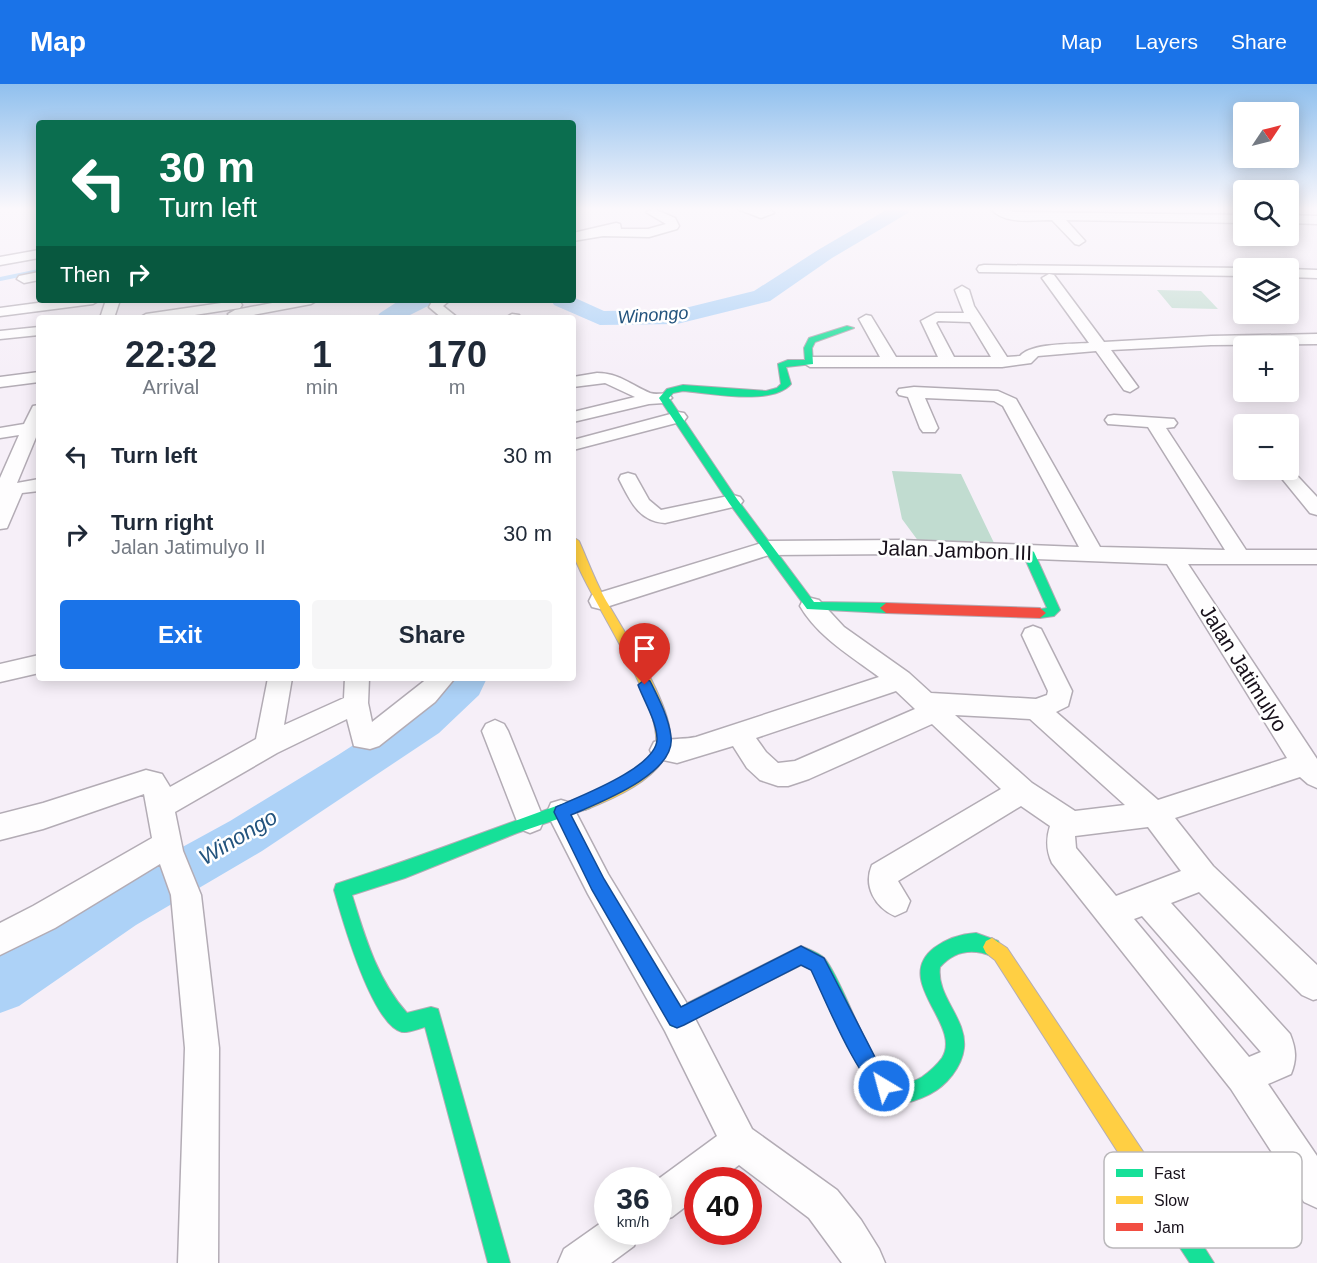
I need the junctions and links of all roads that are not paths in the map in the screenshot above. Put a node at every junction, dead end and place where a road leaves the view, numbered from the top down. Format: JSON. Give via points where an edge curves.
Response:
{"nodes":[{"id":1,"x":984,"y":269,"type":"dead end"},
{"id":2,"x":1233,"y":272,"type":"edge"},
{"id":3,"x":1299,"y":273,"type":"edge"},
{"id":4,"x":1317,"y":274,"type":"edge"},
{"id":5,"x":36,"y":277,"type":"edge"},
{"id":6,"x":1049,"y":278,"type":"dead end"},
{"id":7,"x":24,"y":279,"type":"dead end"},
{"id":8,"x":962,"y":290,"type":"dead end"},
{"id":9,"x":36,"y":295,"type":"edge"},
{"id":10,"x":0,"y":302,"type":"edge"},
{"id":11,"x":70,"y":303,"type":"edge"},
{"id":12,"x":285,"y":303,"type":"edge"},
{"id":13,"x":438,"y":303,"type":"edge"},
{"id":14,"x":235,"y":309,"type":"edge"},
{"id":15,"x":0,"y":312,"type":"edge"},
{"id":16,"x":176,"y":315,"type":"edge"},
{"id":17,"x":447,"y":315,"type":"edge"},
{"id":18,"x":975,"y":318,"type":"junction"},
{"id":19,"x":866,"y":319,"type":"dead end"},
{"id":20,"x":850,"y":328,"type":"dead end"},
{"id":21,"x":36,"y":331,"type":"edge"},
{"id":22,"x":0,"y":335,"type":"edge"},
{"id":23,"x":1317,"y":339,"type":"edge"},
{"id":24,"x":1099,"y":346,"type":"junction"},
{"id":25,"x":998,"y":355,"type":"junction"},
{"id":26,"x":810,"y":362,"type":"junction"},
{"id":27,"x":891,"y":363,"type":"junction"},
{"id":28,"x":949,"y":363,"type":"junction"},
{"id":29,"x":36,"y":377,"type":"edge"},
{"id":30,"x":576,"y":381,"type":"edge"},
{"id":31,"x":0,"y":382,"type":"edge"},
{"id":32,"x":1130,"y":387,"type":"dead end"},
{"id":33,"x":656,"y":398,"type":"junction"},
{"id":34,"x":36,"y":416,"type":"edge"},
{"id":35,"x":576,"y":416,"type":"edge"},
{"id":36,"x":678,"y":417,"type":"junction"},
{"id":37,"x":1114,"y":420,"type":"dead end"},
{"id":38,"x":30,"y":428,"type":"junction"},
{"id":39,"x":929,"y":428,"type":"dead end"},
{"id":40,"x":0,"y":433,"type":"edge"},
{"id":41,"x":576,"y":444,"type":"edge"},
{"id":42,"x":628,"y":479,"type":"dead end"},
{"id":43,"x":1292,"y":480,"type":"edge"},
{"id":44,"x":36,"y":485,"type":"edge"},
{"id":45,"x":6,"y":490,"type":"edge"},
{"id":46,"x":733,"y":501,"type":"junction"},
{"id":47,"x":1317,"y":509,"type":"edge"},
{"id":48,"x":0,"y":524,"type":"edge"},
{"id":49,"x":576,"y":548,"type":"edge"},
{"id":50,"x":768,"y":548,"type":"junction"},
{"id":51,"x":1028,"y":552,"type":"junction"},
{"id":52,"x":1093,"y":554,"type":"junction"},
{"id":53,"x":1173,"y":557,"type":"junction"},
{"id":54,"x":1317,"y":557,"type":"edge"},
{"id":55,"x":1241,"y":558,"type":"junction"},
{"id":56,"x":600,"y":601,"type":"junction"},
{"id":57,"x":811,"y":606,"type":"junction"},
{"id":58,"x":1033,"y":635,"type":"dead end"},
{"id":59,"x":36,"y":665,"type":"edge"},
{"id":60,"x":0,"y":673,"type":"edge"},
{"id":61,"x":900,"y":680,"type":"junction"},
{"id":62,"x":279,"y":681,"type":"edge"},
{"id":63,"x":440,"y":681,"type":"edge"},
{"id":64,"x":356,"y":691,"type":"edge"},
{"id":65,"x":929,"y":707,"type":"junction"},
{"id":66,"x":1035,"y":710,"type":"junction"},
{"id":67,"x":495,"y":731,"type":"dead end"},
{"id":68,"x":738,"y":733,"type":"junction"},
{"id":69,"x":268,"y":746,"type":"junction"},
{"id":70,"x":663,"y":750,"type":"junction"},
{"id":71,"x":1311,"y":770,"type":"edge"},
{"id":72,"x":1022,"y":791,"type":"junction"},
{"id":73,"x":159,"y":807,"type":"junction"},
{"id":74,"x":1154,"y":814,"type":"junction"},
{"id":75,"x":546,"y":816,"type":"junction"},
{"id":76,"x":1066,"y":821,"type":"junction"},
{"id":77,"x":0,"y":827,"type":"edge"},
{"id":78,"x":169,"y":847,"type":"junction"},
{"id":79,"x":1203,"y":876,"type":"junction"},
{"id":80,"x":1147,"y":899,"type":"junction"},
{"id":81,"x":895,"y":901,"type":"dead end"},
{"id":82,"x":1112,"y":913,"type":"junction"},
{"id":83,"x":0,"y":939,"type":"edge"},
{"id":84,"x":1313,"y":984,"type":"dead end"},
{"id":85,"x":677,"y":1019,"type":"junction"},
{"id":86,"x":1243,"y":1077,"type":"junction"},
{"id":87,"x":740,"y":1142,"type":"junction"},
{"id":88,"x":1130,"y":1152,"type":"edge"},
{"id":89,"x":1293,"y":1152,"type":"edge"},
{"id":90,"x":1302,"y":1166,"type":"edge"},
{"id":91,"x":1317,"y":1189,"type":"edge"},
{"id":92,"x":672,"y":1193,"type":"edge"},
{"id":93,"x":602,"y":1245,"type":"edge"},
{"id":94,"x":1193,"y":1248,"type":"edge"},
{"id":95,"x":198,"y":1263,"type":"edge"},
{"id":96,"x":499,"y":1263,"type":"edge"},
{"id":97,"x":578,"y":1263,"type":"edge"},
{"id":98,"x":865,"y":1263,"type":"edge"},
{"id":99,"x":1203,"y":1263,"type":"edge"}],
"edges":[{"from":1,"to":2,"type":"street"},
{"from":3,"to":4,"type":"street"},
{"from":5,"to":7,"type":"street"},
{"from":6,"to":24,"type":"street"},
{"from":8,"to":18,"type":"street"},
{"from":9,"to":10,"type":"street"},
{"from":11,"to":15,"type":"street"},
{"from":12,"to":14,"type":"street"},
{"from":13,"to":17,"type":"street","via":[[436,307]]},
{"from":14,"to":16,"type":"street"},
{"from":18,"to":25,"type":"street"},
{"from":18,"to":28,"type":"street","via":[[928,321]]},
{"from":19,"to":27,"type":"street"},
{"from":20,"to":26,"type":"street","via":[[812,340],[808,348]]},
{"from":21,"to":22,"type":"street"},
{"from":23,"to":24,"type":"street","via":[[1235,338]]},
{"from":24,"to":25,"type":"street","via":[[1036,352],[1025,360]]},
{"from":24,"to":32,"type":"street"},
{"from":25,"to":28,"type":"street"},
{"from":26,"to":27,"type":"street"},
{"from":26,"to":33,"type":"street","via":[[781,366],[785,387],[773,393],[682,388]]},
{"from":27,"to":28,"type":"street"},
{"from":29,"to":31,"type":"street"},
{"from":30,"to":33,"type":"street","via":[[610,377]]},
{"from":33,"to":35,"type":"street"},
{"from":33,"to":36,"type":"street"},
{"from":34,"to":38,"type":"street"},
{"from":36,"to":41,"type":"street"},
{"from":36,"to":46,"type":"street"},
{"from":37,"to":55,"type":"street","via":[[1162,423]]},
{"from":38,"to":40,"type":"street"},
{"from":38,"to":45,"type":"street"},
{"from":39,"to":52,"type":"street","via":[[910,392],[998,396],[1010,402]]},
{"from":42,"to":46,"type":"street","via":[[645,508],[660,518]]},
{"from":43,"to":47,"type":"street"},
{"from":44,"to":45,"type":"street"},
{"from":45,"to":48,"type":"street"},
{"from":46,"to":50,"type":"street"},
{"from":49,"to":56,"type":"street"},
{"from":50,"to":51,"type":"street","name":"Jalan Jambon III","via":[[901,547]]},
{"from":50,"to":56,"type":"street","name":"Jalan Jambon III"},
{"from":50,"to":57,"type":"street"},
{"from":51,"to":52,"type":"street","name":"Jalan Jambon III"},
{"from":51,"to":57,"type":"street","via":[[1054,610],[1050,613]]},
{"from":52,"to":53,"type":"street","name":"Jalan Jambon III"},
{"from":53,"to":55,"type":"street","name":"Jalan Jambon III"},
{"from":53,"to":71,"type":"street","name":"Jalan Jatimulyo"},
{"from":54,"to":55,"type":"street","name":"Jalan Jambon III"},
{"from":56,"to":70,"type":"street","via":[[660,720]]},
{"from":57,"to":61,"type":"street","via":[[836,633]]},
{"from":58,"to":66,"type":"street","via":[[1060,690],[1056,702]]},
{"from":59,"to":60,"type":"street"},
{"from":61,"to":65,"type":"street"},
{"from":61,"to":68,"type":"street"},
{"from":62,"to":69,"type":"street"},
{"from":63,"to":64,"type":"street","via":[[370,738],[361,735]]},
{"from":64,"to":69,"type":"street"},
{"from":65,"to":66,"type":"street"},
{"from":65,"to":68,"type":"street","via":[[781,777],[766,771]]},
{"from":65,"to":72,"type":"street"},
{"from":66,"to":74,"type":"street"},
{"from":67,"to":75,"type":"street"},
{"from":68,"to":70,"type":"street","via":[[687,750]]},
{"from":69,"to":73,"type":"street"},
{"from":70,"to":75,"type":"street","via":[[643,771],[624,783]]},
{"from":71,"to":74,"type":"street","via":[[1184,802]]},
{"from":72,"to":76,"type":"street"},
{"from":72,"to":81,"type":"street","via":[[882,875],[883,886]]},
{"from":73,"to":77,"type":"street","via":[[156,786],[146,782]]},
{"from":73,"to":78,"type":"street"},
{"from":74,"to":76,"type":"street","via":[[1079,824]]},
{"from":74,"to":79,"type":"street"},
{"from":75,"to":85,"type":"street","via":[[598,884]]},
{"from":75,"to":96,"type":"street","via":[[379,880],[342,890],[374,986],[392,1014],[404,1023],[431,1016]]},
{"from":76,"to":82,"type":"street","via":[[1062,853]]},
{"from":78,"to":83,"type":"street"},
{"from":78,"to":95,"type":"street","via":[[186,895],[202,1048]]},
{"from":79,"to":80,"type":"street"},
{"from":79,"to":84,"type":"street"},
{"from":80,"to":82,"type":"street"},
{"from":80,"to":86,"type":"street","via":[[1278,1046],[1279,1062]]},
{"from":82,"to":86,"type":"street"},
{"from":85,"to":87,"type":"street"},
{"from":85,"to":88,"type":"street","via":[[801,955],[818,964],[878,1079],[895,1093],[907,1093],[942,1076],[953,1060],[953,1037],[929,980],[932,961],[971,941],[983,942],[1001,954]]},
{"from":86,"to":89,"type":"street"},
{"from":87,"to":92,"type":"street"},
{"from":87,"to":98,"type":"street","via":[[822,1204]]},
{"from":90,"to":91,"type":"street"},
{"from":93,"to":97,"type":"street"},
{"from":94,"to":99,"type":"street"}]}
